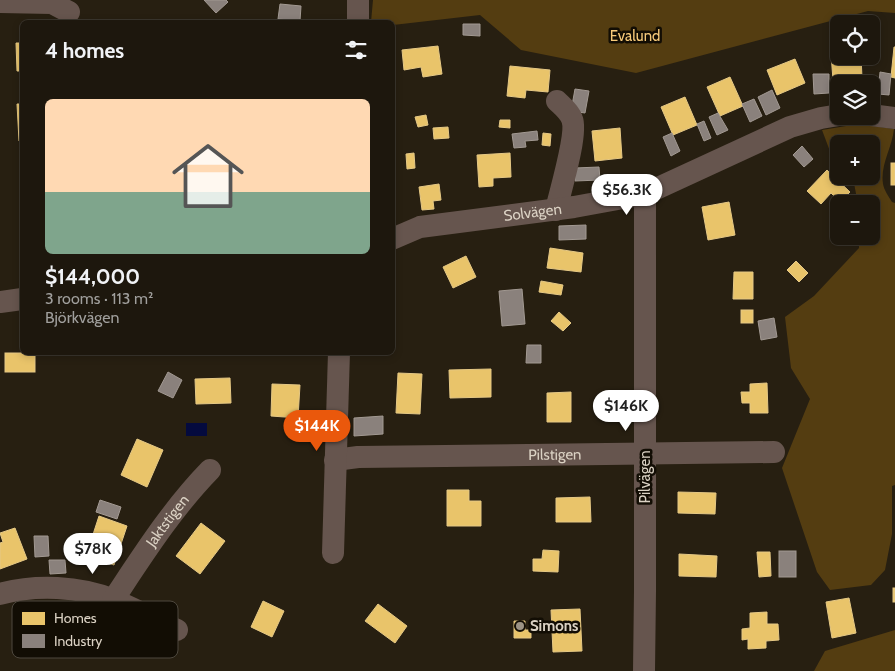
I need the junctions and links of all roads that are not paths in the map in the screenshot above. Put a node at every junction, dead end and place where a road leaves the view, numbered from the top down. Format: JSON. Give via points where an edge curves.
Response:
{"nodes":[{"id":1,"x":358,"y":0,"type":"edge"},
{"id":2,"x":0,"y":2,"type":"edge"},
{"id":3,"x":69,"y":12,"type":"dead end"},
{"id":4,"x":358,"y":20,"type":"edge"},
{"id":5,"x":557,"y":101,"type":"dead end"},
{"id":6,"x":830,"y":116,"type":"edge"},
{"id":7,"x":880,"y":116,"type":"edge"},
{"id":8,"x":895,"y":118,"type":"edge"},
{"id":9,"x":645,"y":194,"type":"junction"},
{"id":10,"x":556,"y":210,"type":"junction"},
{"id":11,"x":395,"y":237,"type":"edge"},
{"id":12,"x":20,"y":299,"type":"edge"},
{"id":13,"x":0,"y":302,"type":"edge"},
{"id":14,"x":339,"y":355,"type":"edge"},
{"id":15,"x":774,"y":452,"type":"dead end"},
{"id":16,"x":645,"y":454,"type":"junction"},
{"id":17,"x":335,"y":460,"type":"junction"},
{"id":18,"x":210,"y":470,"type":"dead end"},
{"id":19,"x":333,"y":552,"type":"dead end"},
{"id":20,"x":0,"y":594,"type":"edge"},
{"id":21,"x":113,"y":600,"type":"joint"},
{"id":22,"x":644,"y":671,"type":"edge"}],
"edges":[{"from":1,"to":4,"type":"street"},
{"from":2,"to":3,"type":"street","via":[[52,3]]},
{"from":5,"to":10,"type":"street","via":[[573,120],[574,135]]},
{"from":6,"to":9,"type":"street","name":"Solvägen","via":[[790,127]]},
{"from":7,"to":8,"type":"street"},
{"from":9,"to":10,"type":"street","name":"Solvägen"},
{"from":9,"to":16,"type":"street","name":"Pilvägen"},
{"from":10,"to":11,"type":"street","name":"Solvägen","via":[[420,227]]},
{"from":12,"to":13,"type":"street"},
{"from":14,"to":17,"type":"street"},
{"from":15,"to":16,"type":"street","name":"Pilstigen"},
{"from":16,"to":17,"type":"street","name":"Pilstigen","via":[[358,457]]},
{"from":16,"to":22,"type":"street","name":"Pilvägen"},
{"from":17,"to":19,"type":"street"},
{"from":18,"to":21,"type":"street","name":"Jaktstigen","via":[[187,494]]},
{"from":20,"to":21,"type":"street","via":[[55,587]]}]}
